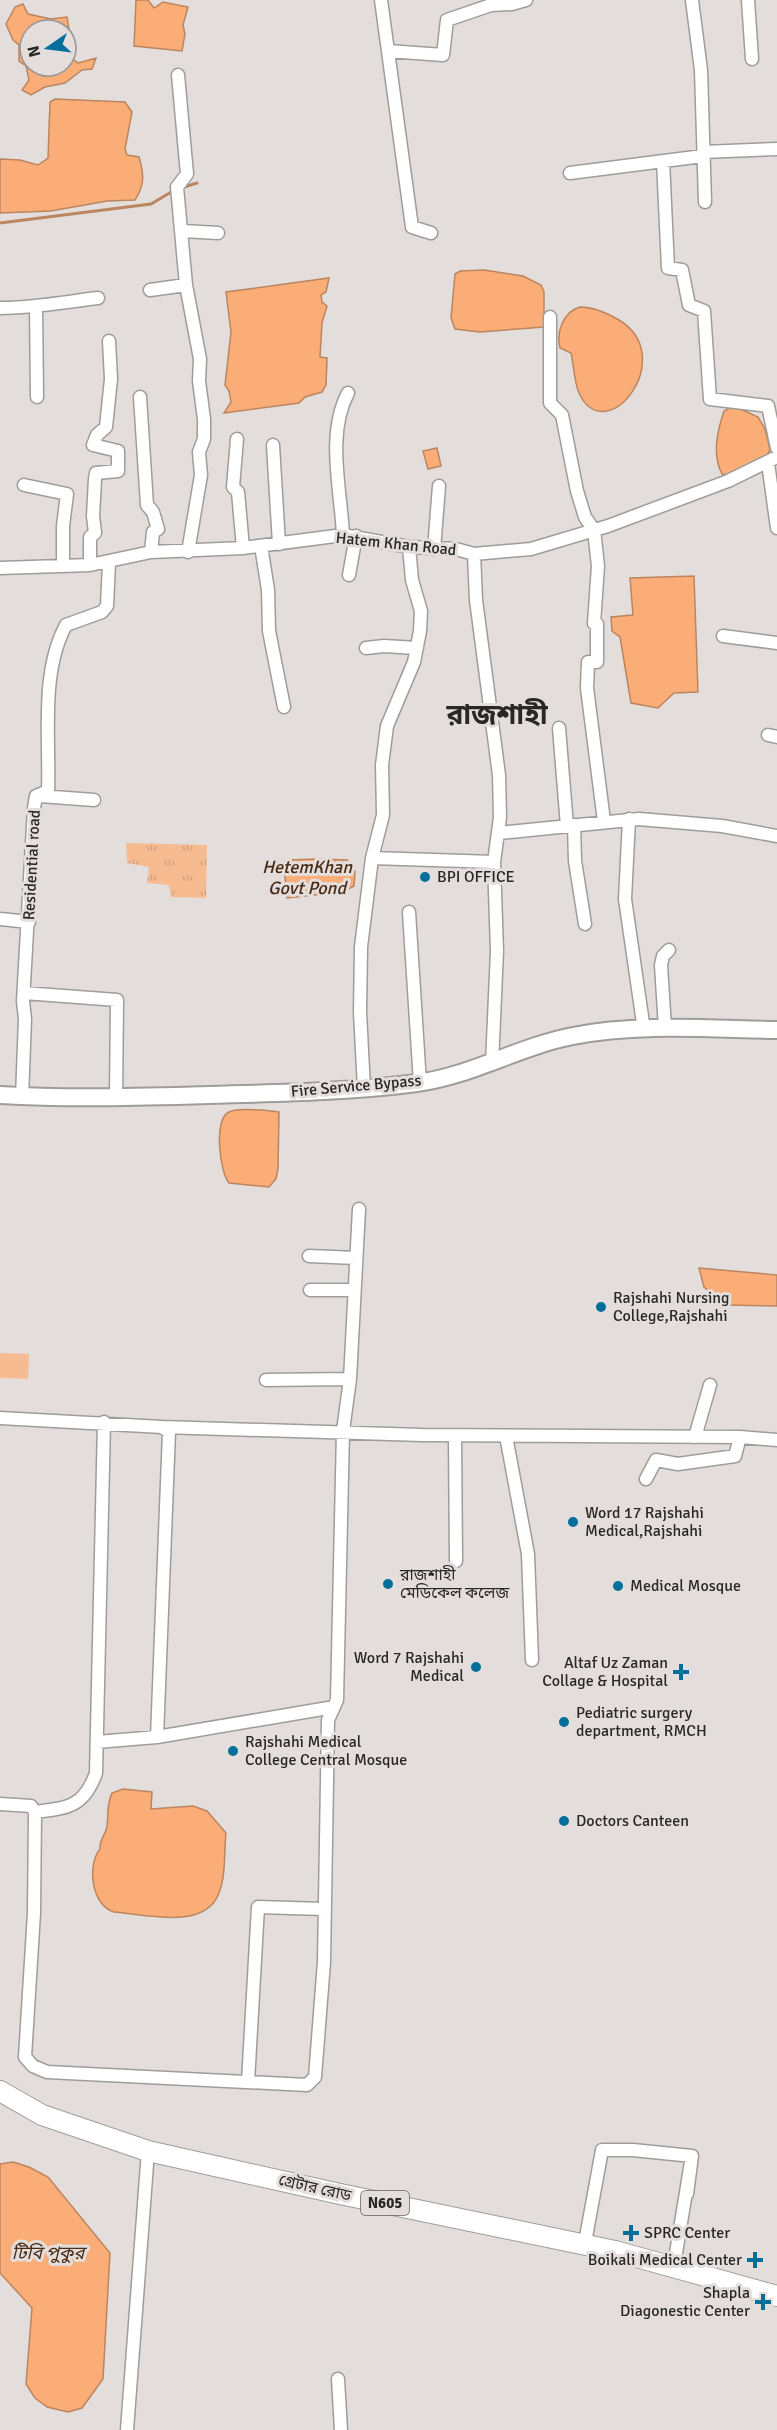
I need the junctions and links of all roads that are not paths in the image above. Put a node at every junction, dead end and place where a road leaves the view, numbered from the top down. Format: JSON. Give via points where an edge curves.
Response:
{"nodes":[{"id":1,"x":381,"y":0,"type":"edge"},
{"id":2,"x":526,"y":0,"type":"edge"},
{"id":3,"x":692,"y":0,"type":"edge"},
{"id":4,"x":748,"y":0,"type":"edge"},
{"id":5,"x":388,"y":51,"type":"junction"},
{"id":6,"x":752,"y":59,"type":"dead end"},
{"id":7,"x":178,"y":75,"type":"dead end"},
{"id":8,"x":777,"y":150,"type":"edge"},
{"id":9,"x":703,"y":154,"type":"junction"},
{"id":10,"x":663,"y":161,"type":"junction"},
{"id":11,"x":570,"y":173,"type":"dead end"},
{"id":12,"x":705,"y":202,"type":"dead end"},
{"id":13,"x":183,"y":231,"type":"junction"},
{"id":14,"x":218,"y":233,"type":"dead end"},
{"id":15,"x":431,"y":233,"type":"dead end"},
{"id":16,"x":186,"y":285,"type":"junction"},
{"id":17,"x":150,"y":290,"type":"dead end"},
{"id":18,"x":98,"y":298,"type":"dead end"},
{"id":19,"x":0,"y":308,"type":"edge"},
{"id":20,"x":36,"y":308,"type":"junction"},
{"id":21,"x":550,"y":316,"type":"dead end"},
{"id":22,"x":109,"y":341,"type":"dead end"},
{"id":23,"x":348,"y":393,"type":"dead end"},
{"id":24,"x":37,"y":397,"type":"dead end"},
{"id":25,"x":140,"y":397,"type":"dead end"},
{"id":26,"x":237,"y":440,"type":"dead end"},
{"id":27,"x":273,"y":445,"type":"dead end"},
{"id":28,"x":777,"y":448,"type":"edge"},
{"id":29,"x":772,"y":460,"type":"edge"},
{"id":30,"x":24,"y":485,"type":"dead end"},
{"id":31,"x":439,"y":486,"type":"dead end"},
{"id":32,"x":777,"y":528,"type":"edge"},
{"id":33,"x":594,"y":530,"type":"junction"},
{"id":34,"x":343,"y":535,"type":"junction"},
{"id":35,"x":356,"y":536,"type":"junction"},
{"id":36,"x":279,"y":544,"type":"junction"},
{"id":37,"x":261,"y":546,"type":"junction"},
{"id":38,"x":409,"y":547,"type":"junction"},
{"id":39,"x":243,"y":548,"type":"junction"},
{"id":40,"x":434,"y":549,"type":"junction"},
{"id":41,"x":151,"y":552,"type":"junction"},
{"id":42,"x":188,"y":552,"type":"junction"},
{"id":43,"x":474,"y":554,"type":"junction"},
{"id":44,"x":109,"y":563,"type":"junction"},
{"id":45,"x":90,"y":565,"type":"junction"},
{"id":46,"x":63,"y":566,"type":"junction"},
{"id":47,"x":0,"y":568,"type":"edge"},
{"id":48,"x":349,"y":575,"type":"dead end"},
{"id":49,"x":723,"y":636,"type":"dead end"},
{"id":50,"x":777,"y":643,"type":"edge"},
{"id":51,"x":366,"y":648,"type":"dead end"},
{"id":52,"x":417,"y":648,"type":"junction"},
{"id":53,"x":284,"y":707,"type":"dead end"},
{"id":54,"x":559,"y":728,"type":"dead end"},
{"id":55,"x":36,"y":796,"type":"junction"},
{"id":56,"x":94,"y":800,"type":"dead end"},
{"id":57,"x":629,"y":819,"type":"junction"},
{"id":58,"x":604,"y":821,"type":"junction"},
{"id":59,"x":571,"y":825,"type":"junction"},
{"id":60,"x":499,"y":833,"type":"junction"},
{"id":61,"x":777,"y":836,"type":"edge"},
{"id":62,"x":372,"y":858,"type":"junction"},
{"id":63,"x":494,"y":862,"type":"junction"},
{"id":64,"x":409,"y":912,"type":"dead end"},
{"id":65,"x":0,"y":919,"type":"edge"},
{"id":66,"x":29,"y":922,"type":"junction"},
{"id":67,"x":585,"y":924,"type":"dead end"},
{"id":68,"x":669,"y":950,"type":"dead end"},
{"id":69,"x":24,"y":993,"type":"junction"},
{"id":70,"x":665,"y":1028,"type":"junction"},
{"id":71,"x":645,"y":1030,"type":"junction"},
{"id":72,"x":777,"y":1030,"type":"edge"},
{"id":73,"x":492,"y":1064,"type":"junction"},
{"id":74,"x":420,"y":1083,"type":"junction"},
{"id":75,"x":364,"y":1089,"type":"junction"},
{"id":76,"x":0,"y":1095,"type":"edge"},
{"id":77,"x":22,"y":1097,"type":"junction"},
{"id":78,"x":116,"y":1097,"type":"junction"},
{"id":79,"x":358,"y":1209,"type":"dead end"},
{"id":80,"x":309,"y":1256,"type":"dead end"},
{"id":81,"x":356,"y":1258,"type":"junction"},
{"id":82,"x":310,"y":1290,"type":"dead end"},
{"id":83,"x":354,"y":1290,"type":"junction"},
{"id":84,"x":350,"y":1379,"type":"junction"},
{"id":85,"x":266,"y":1380,"type":"dead end"},
{"id":86,"x":711,"y":1385,"type":"dead end"},
{"id":87,"x":0,"y":1418,"type":"edge"},
{"id":88,"x":104,"y":1422,"type":"junction"},
{"id":89,"x":162,"y":1427,"type":"junction"},
{"id":90,"x":343,"y":1431,"type":"junction"},
{"id":91,"x":455,"y":1436,"type":"junction"},
{"id":92,"x":506,"y":1436,"type":"junction"},
{"id":93,"x":695,"y":1437,"type":"junction"},
{"id":94,"x":740,"y":1437,"type":"junction"},
{"id":95,"x":777,"y":1440,"type":"edge"},
{"id":96,"x":646,"y":1479,"type":"dead end"},
{"id":97,"x":456,"y":1561,"type":"dead end"},
{"id":98,"x":532,"y":1660,"type":"dead end"},
{"id":99,"x":334,"y":1707,"type":"junction"},
{"id":100,"x":157,"y":1737,"type":"junction"},
{"id":101,"x":97,"y":1742,"type":"junction"},
{"id":102,"x":0,"y":1804,"type":"edge"},
{"id":103,"x":35,"y":1812,"type":"junction"},
{"id":104,"x":324,"y":1909,"type":"junction"},
{"id":105,"x":0,"y":2080,"type":"edge"},
{"id":106,"x":248,"y":2082,"type":"junction"},
{"id":107,"x":0,"y":2091,"type":"edge"},
{"id":108,"x":148,"y":2151,"type":"junction"},
{"id":109,"x":219,"y":2162,"type":"junction"},
{"id":110,"x":456,"y":2214,"type":"junction"},
{"id":111,"x":586,"y":2237,"type":"junction"},
{"id":112,"x":655,"y":2258,"type":"junction"},
{"id":113,"x":675,"y":2259,"type":"junction"},
{"id":114,"x":777,"y":2284,"type":"edge"},
{"id":115,"x":777,"y":2296,"type":"edge"},
{"id":116,"x":339,"y":2379,"type":"dead end"},
{"id":117,"x":127,"y":2430,"type":"edge"},
{"id":118,"x":341,"y":2430,"type":"edge"}],
"edges":[{"from":1,"to":5,"type":"street"},
{"from":2,"to":5,"type":"street","via":[[491,5],[447,20],[443,55]]},
{"from":3,"to":9,"type":"street","via":[[701,70]]},
{"from":4,"to":6,"type":"street"},
{"from":5,"to":15,"type":"street","via":[[412,227]]},
{"from":7,"to":13,"type":"street","via":[[188,174],[177,187]]},
{"from":8,"to":9,"type":"street"},
{"from":9,"to":10,"type":"street"},
{"from":9,"to":12,"type":"street"},
{"from":10,"to":11,"type":"street"},
{"from":10,"to":28,"type":"street","via":[[668,268],[682,270],[689,306],[704,311],[710,399],[768,406]]},
{"from":13,"to":14,"type":"street"},
{"from":13,"to":16,"type":"street"},
{"from":16,"to":17,"type":"street"},
{"from":16,"to":42,"type":"street","via":[[200,358],[204,419],[199,452],[201,475]]},
{"from":18,"to":20,"type":"street"},
{"from":19,"to":20,"type":"street"},
{"from":20,"to":24,"type":"street"},
{"from":21,"to":33,"type":"street","via":[[550,403],[562,416],[577,491],[585,517]]},
{"from":22,"to":45,"type":"street","via":[[111,379],[106,427],[93,445],[118,451],[120,460],[118,471],[96,473]]},
{"from":23,"to":34,"type":"street","via":[[339,409],[337,454]]},
{"from":25,"to":41,"type":"street","via":[[147,505],[158,529],[153,532]]},
{"from":26,"to":39,"type":"street","via":[[233,487],[238,492]]},
{"from":27,"to":36,"type":"street"},
{"from":29,"to":32,"type":"street"},
{"from":29,"to":33,"type":"street","name":"Hatem Khan Road","via":[[728,481]]},
{"from":30,"to":46,"type":"street","via":[[67,494]]},
{"from":31,"to":40,"type":"street"},
{"from":33,"to":43,"type":"street","name":"Hatem Khan Road","via":[[531,549]]},
{"from":33,"to":58,"type":"street","via":[[598,566],[594,623],[597,662],[588,662],[587,688]]},
{"from":34,"to":35,"type":"street","name":"Hatem Khan Road"},
{"from":34,"to":36,"type":"street","name":"Hatem Khan Road"},
{"from":35,"to":38,"type":"street","name":"Hatem Khan Road"},
{"from":35,"to":48,"type":"street"},
{"from":36,"to":37,"type":"street","name":"Hatem Khan Road"},
{"from":37,"to":39,"type":"street","name":"Hatem Khan Road"},
{"from":37,"to":53,"type":"street","via":[[269,631]]},
{"from":38,"to":40,"type":"street","name":"Hatem Khan Road"},
{"from":38,"to":52,"type":"street","via":[[412,580],[421,611]]},
{"from":39,"to":42,"type":"street","name":"Hatem Khan Road"},
{"from":40,"to":43,"type":"street","name":"Hatem Khan Road"},
{"from":41,"to":42,"type":"street","name":"Hatem Khan Road"},
{"from":41,"to":44,"type":"street","name":"Hatem Khan Road"},
{"from":43,"to":60,"type":"street","via":[[476,600],[499,775]]},
{"from":44,"to":45,"type":"street","name":"Hatem Khan Road"},
{"from":44,"to":55,"type":"street","name":"Residential road","via":[[107,606],[102,612],[66,625],[57,643],[51,670],[48,791]]},
{"from":45,"to":46,"type":"street","name":"Hatem Khan Road"},
{"from":46,"to":47,"type":"street","name":"Hatem Khan Road"},
{"from":49,"to":50,"type":"street"},
{"from":51,"to":52,"type":"street"},
{"from":52,"to":62,"type":"street","via":[[387,726],[382,765],[383,815]]},
{"from":54,"to":59,"type":"street"},
{"from":55,"to":56,"type":"street"},
{"from":55,"to":66,"type":"street","name":"Residential road"},
{"from":57,"to":58,"type":"street"},
{"from":57,"to":61,"type":"street","via":[[722,826]]},
{"from":57,"to":71,"type":"street","via":[[625,899]]},
{"from":58,"to":59,"type":"street"},
{"from":59,"to":60,"type":"street"},
{"from":59,"to":67,"type":"street"},
{"from":60,"to":63,"type":"street"},
{"from":62,"to":63,"type":"street"},
{"from":62,"to":75,"type":"street","via":[[361,947]]},
{"from":63,"to":73,"type":"street"},
{"from":64,"to":74,"type":"street"},
{"from":65,"to":66,"type":"street"},
{"from":66,"to":69,"type":"street","name":"Residential road"},
{"from":68,"to":70,"type":"street","via":[[661,965]]},
{"from":69,"to":77,"type":"street","name":"Residential road"},
{"from":69,"to":78,"type":"street","via":[[117,1000]]},
{"from":70,"to":71,"type":"main road","name":"Fire Service Bypass"},
{"from":70,"to":72,"type":"main road","name":"Fire Service Bypass"},
{"from":71,"to":73,"type":"main road","name":"Fire Service Bypass","via":[[572,1036]]},
{"from":73,"to":74,"type":"main road","name":"Fire Service Bypass"},
{"from":74,"to":75,"type":"main road","name":"Fire Service Bypass"},
{"from":75,"to":78,"type":"main road","name":"Fire Service Bypass"},
{"from":76,"to":77,"type":"main road","name":"Fire Service Bypass"},
{"from":77,"to":78,"type":"main road","name":"Fire Service Bypass"},
{"from":79,"to":81,"type":"street"},
{"from":80,"to":81,"type":"street"},
{"from":81,"to":83,"type":"street"},
{"from":82,"to":83,"type":"street"},
{"from":83,"to":84,"type":"street"},
{"from":84,"to":85,"type":"street"},
{"from":84,"to":90,"type":"street"},
{"from":86,"to":93,"type":"street"},
{"from":87,"to":88,"type":"street"},
{"from":88,"to":89,"type":"street"},
{"from":88,"to":101,"type":"street"},
{"from":89,"to":90,"type":"street"},
{"from":89,"to":100,"type":"street","via":[[169,1432]]},
{"from":90,"to":91,"type":"street"},
{"from":90,"to":99,"type":"street"},
{"from":91,"to":92,"type":"street"},
{"from":91,"to":97,"type":"street"},
{"from":92,"to":93,"type":"street"},
{"from":92,"to":98,"type":"street","via":[[528,1554]]},
{"from":93,"to":94,"type":"street"},
{"from":94,"to":95,"type":"street"},
{"from":94,"to":96,"type":"street","via":[[735,1456],[678,1464],[656,1460]]},
{"from":99,"to":100,"type":"street"},
{"from":99,"to":104,"type":"street","via":[[328,1719]]},
{"from":100,"to":101,"type":"street"},
{"from":101,"to":103,"type":"street","via":[[96,1773],[83,1800]]},
{"from":102,"to":103,"type":"street","via":[[31,1806]]},
{"from":103,"to":106,"type":"street","via":[[34,1913],[25,2057],[47,2072]]},
{"from":104,"to":106,"type":"street","via":[[315,2077],[307,2085]]},
{"from":104,"to":106,"type":"street","via":[[258,1907]]},
{"from":105,"to":109,"type":"highway","name":"গ্রেটার রোড","number":"N605","via":[[40,2104],[112,2131]]},
{"from":107,"to":108,"type":"highway","name":"গ্রেটার রোড","number":"N605","via":[[42,2115]]},
{"from":108,"to":109,"type":"highway","name":"গ্রেটার রোড","number":"N605"},
{"from":108,"to":117,"type":"street"},
{"from":109,"to":110,"type":"highway","name":"গ্রেটার রোড","number":"N605"},
{"from":110,"to":111,"type":"highway","name":"গ্রেটার রোড","number":"N605"},
{"from":110,"to":112,"type":"highway","name":"গ্রেটার রোড","number":"N605"},
{"from":111,"to":112,"type":"highway","name":"গ্রেটার রোড","number":"N605"},
{"from":111,"to":113,"type":"street","via":[[602,2150],[692,2156]]},
{"from":112,"to":113,"type":"highway","name":"গ্রেটার রোড","number":"N605"},
{"from":112,"to":115,"type":"highway","name":"গ্রেটার রোড","number":"N605"},
{"from":113,"to":114,"type":"highway","name":"গ্রেটার রোড","number":"N605"},
{"from":116,"to":118,"type":"street"}]}
